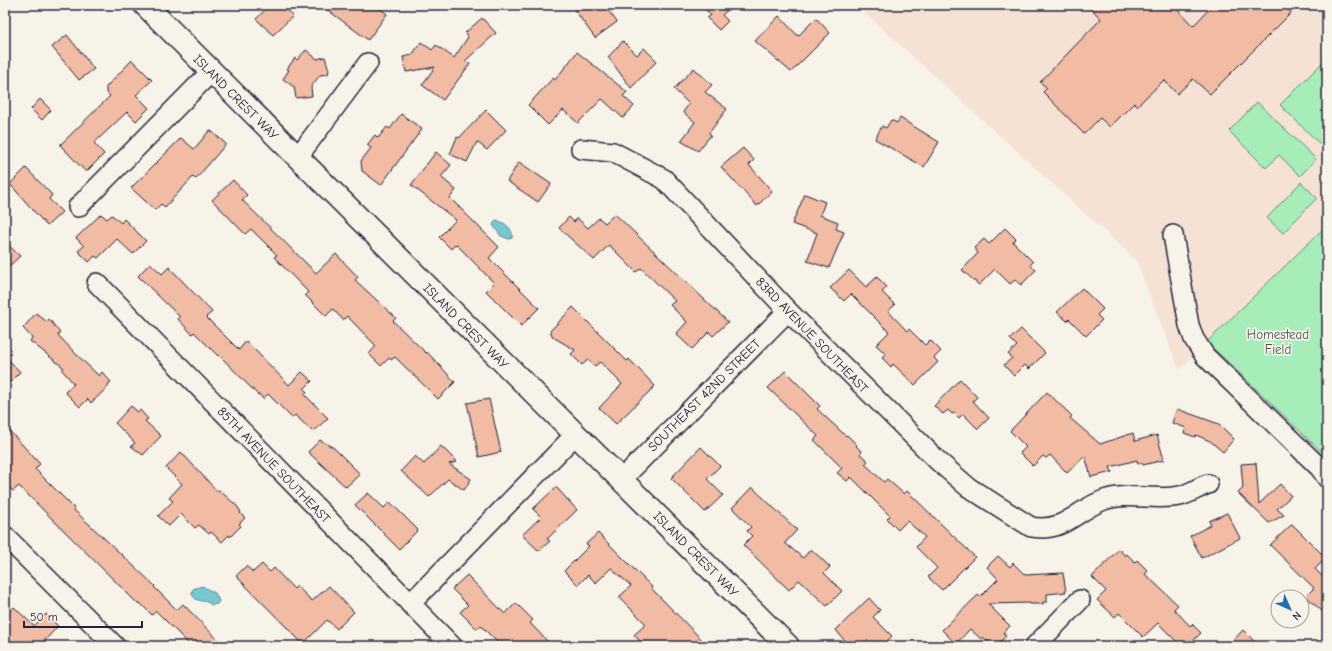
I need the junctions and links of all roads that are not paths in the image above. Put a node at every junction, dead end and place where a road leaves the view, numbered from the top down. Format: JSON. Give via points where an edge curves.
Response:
{"nodes":[{"id":1,"x":145,"y":5,"type":"edge"},
{"id":2,"x":368,"y":63,"type":"dead end"},
{"id":3,"x":211,"y":72,"type":"junction"},
{"id":4,"x":581,"y":149,"type":"dead end"},
{"id":5,"x":297,"y":158,"type":"junction"},
{"id":6,"x":78,"y":207,"type":"dead end"},
{"id":7,"x":1173,"y":235,"type":"dead end"},
{"id":8,"x":97,"y":283,"type":"dead end"},
{"id":9,"x":788,"y":311,"type":"junction"},
{"id":10,"x":575,"y":435,"type":"junction"},
{"id":11,"x":1327,"y":478,"type":"edge"},
{"id":12,"x":621,"y":480,"type":"junction"},
{"id":13,"x":1208,"y":484,"type":"dead end"},
{"id":14,"x":5,"y":536,"type":"edge"},
{"id":15,"x":1080,"y":600,"type":"dead end"},
{"id":16,"x":410,"y":604,"type":"junction"},
{"id":17,"x":115,"y":646,"type":"edge"},
{"id":18,"x":452,"y":646,"type":"edge"},
{"id":19,"x":788,"y":646,"type":"edge"},
{"id":20,"x":1034,"y":646,"type":"edge"}],
"edges":[{"from":1,"to":3,"type":"main road","name":"ISLAND CREST WAY"},
{"from":2,"to":5,"type":"street"},
{"from":3,"to":5,"type":"main road","name":"ISLAND CREST WAY"},
{"from":3,"to":6,"type":"street"},
{"from":4,"to":9,"type":"street","name":"83RD AVENUE SOUTHEAST","via":[[613,152],[664,179]]},
{"from":5,"to":10,"type":"main road","name":"ISLAND CREST WAY"},
{"from":7,"to":11,"type":"street","via":[[1189,325],[1194,339],[1205,356],[1320,468]]},
{"from":8,"to":16,"type":"street","name":"85TH AVENUE SOUTHEAST"},
{"from":9,"to":12,"type":"street","name":"SOUTHEAST 42ND STREET"},
{"from":9,"to":13,"type":"street","name":"83RD AVENUE SOUTHEAST","via":[[938,461],[963,482],[1031,527],[1044,529],[1063,523],[1103,500],[1138,496],[1180,496]]},
{"from":10,"to":12,"type":"main road","name":"ISLAND CREST WAY"},
{"from":10,"to":16,"type":"street"},
{"from":12,"to":19,"type":"main road","name":"ISLAND CREST WAY"},
{"from":14,"to":17,"type":"street"},
{"from":15,"to":20,"type":"street"},
{"from":16,"to":18,"type":"street","name":"85TH AVENUE SOUTHEAST"}]}
